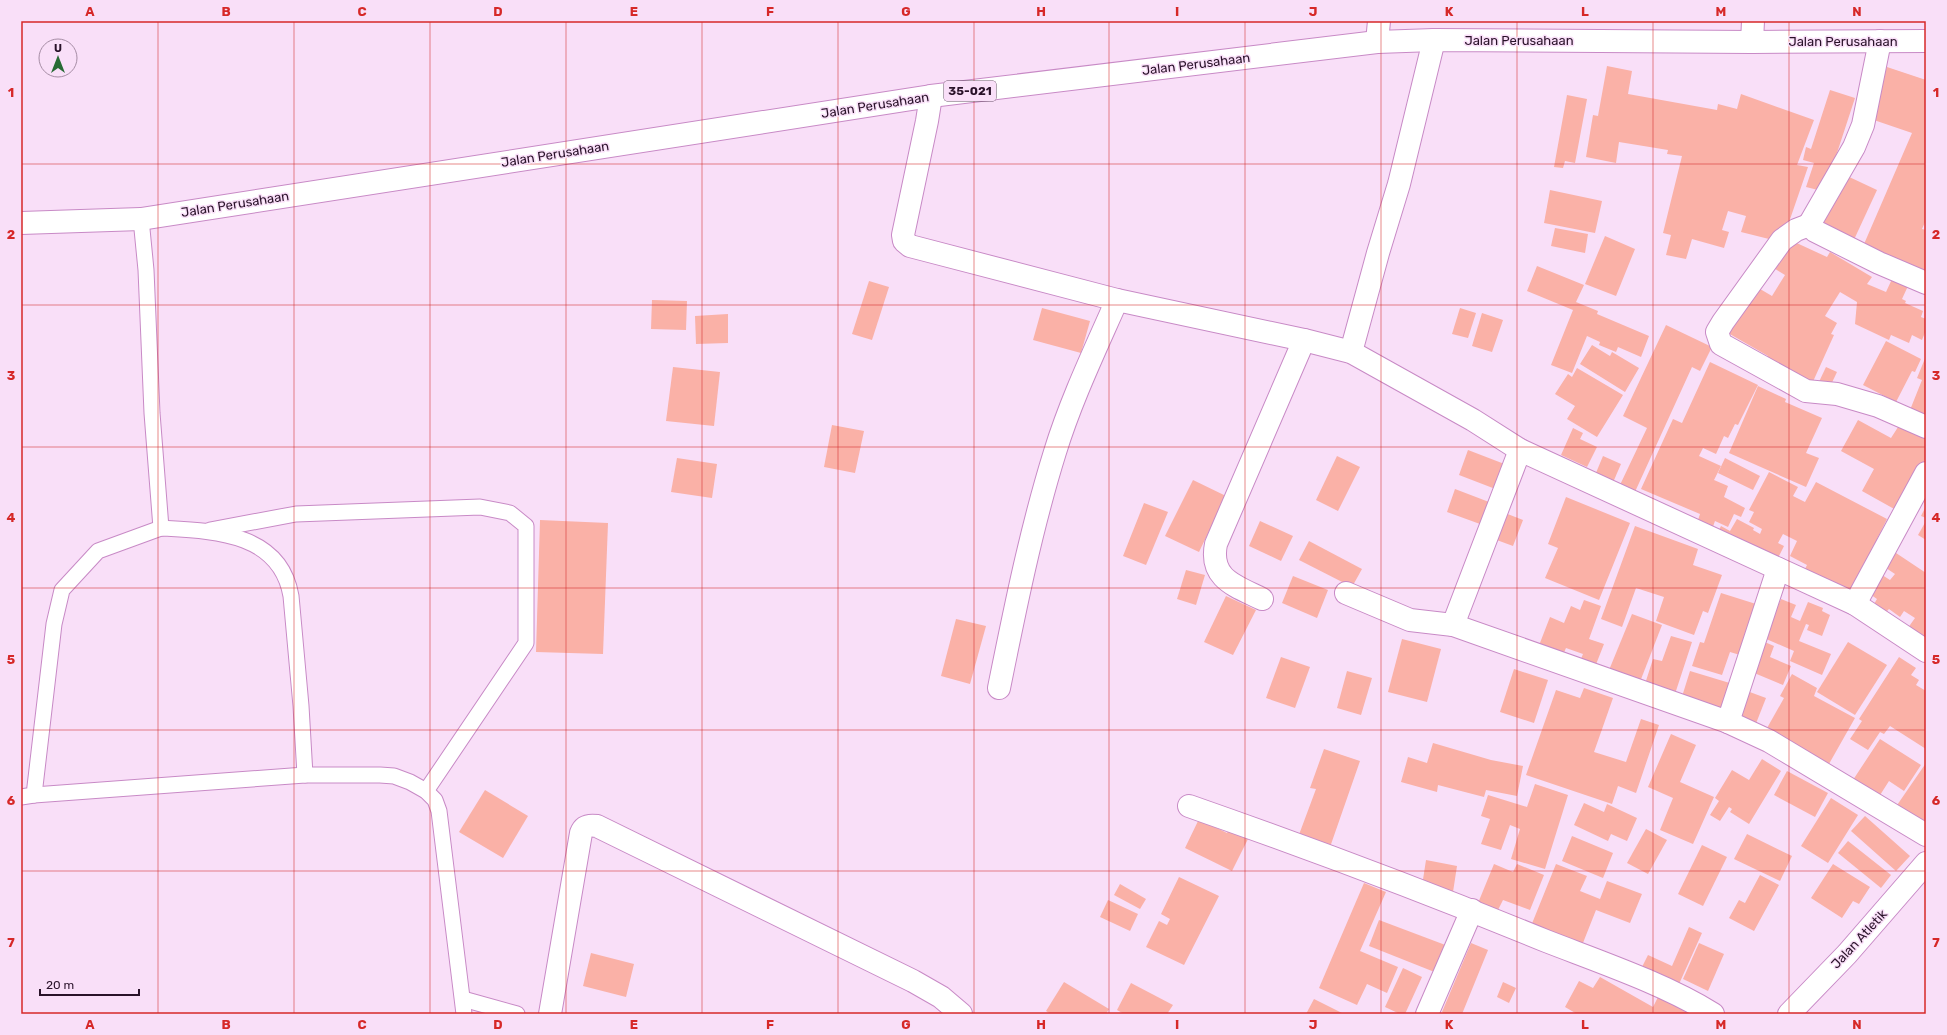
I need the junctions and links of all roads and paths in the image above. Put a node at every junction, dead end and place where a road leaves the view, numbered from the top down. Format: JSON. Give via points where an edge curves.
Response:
{"nodes":[{"id":1,"x":1378,"y":31,"type":"edge"},
{"id":2,"x":1752,"y":31,"type":"edge"},
{"id":3,"x":1434,"y":40,"type":"junction"},
{"id":4,"x":1880,"y":41,"type":"junction"},
{"id":5,"x":1926,"y":41,"type":"edge"},
{"id":6,"x":931,"y":96,"type":"junction"},
{"id":7,"x":141,"y":218,"type":"junction"},
{"id":8,"x":21,"y":223,"type":"edge"},
{"id":9,"x":1809,"y":224,"type":"junction"},
{"id":10,"x":1926,"y":283,"type":"edge"},
{"id":11,"x":1117,"y":300,"type":"junction"},
{"id":12,"x":1304,"y":340,"type":"junction"},
{"id":13,"x":1351,"y":352,"type":"junction"},
{"id":14,"x":1926,"y":427,"type":"edge"},
{"id":15,"x":1520,"y":450,"type":"junction"},
{"id":16,"x":1926,"y":472,"type":"edge"},
{"id":17,"x":161,"y":528,"type":"junction"},
{"id":18,"x":210,"y":530,"type":"junction"},
{"id":19,"x":1778,"y":569,"type":"junction"},
{"id":20,"x":1346,"y":593,"type":"dead end"},
{"id":21,"x":1262,"y":599,"type":"dead end"},
{"id":22,"x":1855,"y":604,"type":"junction"},
{"id":23,"x":1452,"y":625,"type":"junction"},
{"id":24,"x":1926,"y":651,"type":"edge"},
{"id":25,"x":999,"y":688,"type":"dead end"},
{"id":26,"x":1728,"y":722,"type":"junction"},
{"id":27,"x":305,"y":775,"type":"junction"},
{"id":28,"x":426,"y":790,"type":"junction"},
{"id":29,"x":27,"y":796,"type":"edge"},
{"id":30,"x":1189,"y":806,"type":"dead end"},
{"id":31,"x":1926,"y":835,"type":"edge"},
{"id":32,"x":1923,"y":873,"type":"edge"},
{"id":33,"x":1472,"y":910,"type":"junction"},
{"id":34,"x":464,"y":1007,"type":"edge"},
{"id":35,"x":518,"y":1014,"type":"edge"},
{"id":36,"x":550,"y":1014,"type":"edge"},
{"id":37,"x":960,"y":1014,"type":"edge"},
{"id":38,"x":1428,"y":1014,"type":"edge"},
{"id":39,"x":1713,"y":1014,"type":"edge"},
{"id":40,"x":1789,"y":1014,"type":"edge"}],
"edges":[{"from":1,"to":3,"type":"street","name":"Jalan Perusahaan","number":"35-021"},
{"from":1,"to":6,"type":"street","name":"Jalan Perusahaan","number":"35-021"},
{"from":2,"to":3,"type":"street","name":"Jalan Perusahaan","number":"35-021"},
{"from":2,"to":4,"type":"street","name":"Jalan Perusahaan","number":"35-021"},
{"from":3,"to":13,"type":"street","via":[[1399,184]]},
{"from":4,"to":5,"type":"street","name":"Jalan Perusahaan","number":"35-021"},
{"from":4,"to":9,"type":"street","via":[[1863,125],[1854,147]]},
{"from":6,"to":7,"type":"street","name":"Jalan Perusahaan","number":"35-021"},
{"from":6,"to":11,"type":"street","via":[[903,235],[904,241],[916,248]]},
{"from":7,"to":8,"type":"street","name":"Jalan Perusahaan","number":"35-021"},
{"from":7,"to":17,"type":"lane"},
{"from":9,"to":10,"type":"street","via":[[1815,231]]},
{"from":9,"to":14,"type":"street","via":[[1782,240],[1717,332],[1721,344],[1806,391],[1837,394],[1878,406]]},
{"from":11,"to":12,"type":"street"},
{"from":11,"to":25,"type":"street","via":[[1076,394],[1055,451],[1017,598]]},
{"from":12,"to":13,"type":"street"},
{"from":12,"to":21,"type":"street","via":[[1214,553],[1218,570],[1223,577]]},
{"from":13,"to":15,"type":"street"},
{"from":15,"to":19,"type":"street"},
{"from":15,"to":23,"type":"street"},
{"from":16,"to":22,"type":"street"},
{"from":17,"to":18,"type":"lane"},
{"from":17,"to":29,"type":"lane","via":[[98,551],[62,590],[54,624]]},
{"from":18,"to":27,"type":"lane","via":[[241,538],[265,551],[283,571],[289,584]]},
{"from":18,"to":28,"type":"lane","via":[[296,514],[480,507],[510,513],[526,526],[526,643]]},
{"from":19,"to":22,"type":"street"},
{"from":19,"to":26,"type":"street"},
{"from":20,"to":23,"type":"street","via":[[1410,620]]},
{"from":22,"to":24,"type":"street"},
{"from":23,"to":26,"type":"street"},
{"from":26,"to":31,"type":"street","via":[[1775,745]]},
{"from":27,"to":28,"type":"lane","via":[[394,776]]},
{"from":27,"to":29,"type":"lane"},
{"from":28,"to":34,"type":"lane","via":[[435,800],[439,811]]},
{"from":30,"to":33,"type":"street"},
{"from":32,"to":40,"type":"street","name":"Jalan Atletik"},
{"from":33,"to":38,"type":"street"},
{"from":33,"to":39,"type":"street","via":[[1636,977]]},
{"from":34,"to":35,"type":"lane"},
{"from":36,"to":37,"type":"street","via":[[581,833],[585,826],[590,825],[597,826],[913,981],[942,997]]}]}
